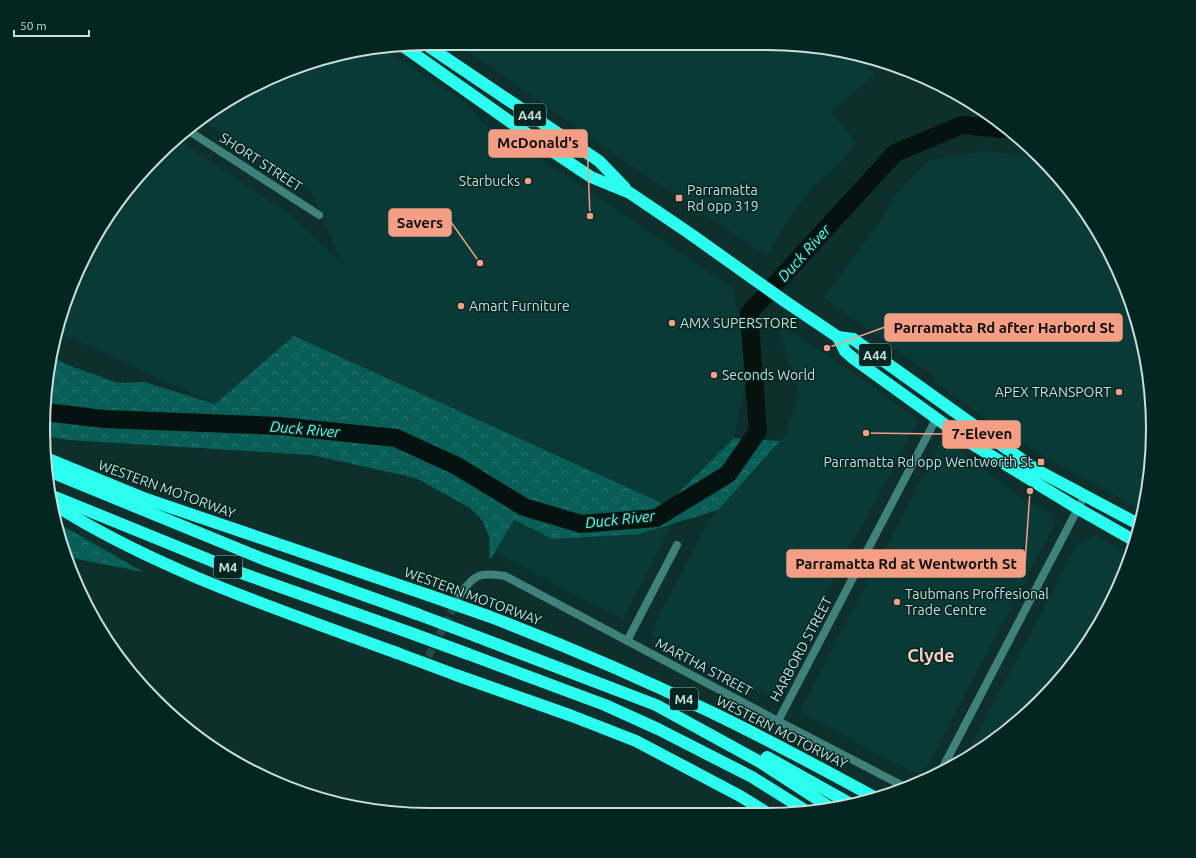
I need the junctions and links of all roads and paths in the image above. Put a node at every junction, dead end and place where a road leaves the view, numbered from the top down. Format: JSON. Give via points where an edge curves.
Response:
{"nodes":[{"id":1,"x":434,"y":50,"type":"edge"},
{"id":2,"x":410,"y":51,"type":"edge"},
{"id":3,"x":192,"y":133,"type":"edge"},
{"id":4,"x":630,"y":193,"type":"junction"},
{"id":5,"x":319,"y":215,"type":"dead end"},
{"id":6,"x":838,"y":337,"type":"junction"},
{"id":7,"x":936,"y":418,"type":"junction"},
{"id":8,"x":52,"y":461,"type":"edge"},
{"id":9,"x":53,"y":473,"type":"edge"},
{"id":10,"x":1085,"y":495,"type":"junction"},
{"id":11,"x":56,"y":497,"type":"edge"},
{"id":12,"x":58,"y":507,"type":"edge"},
{"id":13,"x":1077,"y":508,"type":"junction"},
{"id":14,"x":1134,"y":522,"type":"edge"},
{"id":15,"x":1130,"y":538,"type":"edge"},
{"id":16,"x":677,"y":545,"type":"dead end"},
{"id":17,"x":460,"y":595,"type":"tunnel mouth"},
{"id":18,"x":628,"y":640,"type":"junction"},
{"id":19,"x":656,"y":705,"type":"junction"},
{"id":20,"x":778,"y":721,"type":"junction"},
{"id":21,"x":945,"y":763,"type":"edge"},
{"id":22,"x":900,"y":784,"type":"edge"},
{"id":23,"x":868,"y":794,"type":"edge"},
{"id":24,"x":844,"y":800,"type":"edge"},
{"id":25,"x":824,"y":804,"type":"edge"},
{"id":26,"x":799,"y":806,"type":"edge"},
{"id":27,"x":760,"y":808,"type":"edge"}],
"edges":[{"from":1,"to":4,"type":"highway","number":"A44","via":[[599,162]]},
{"from":2,"to":4,"type":"highway","number":"A44","via":[[591,177]]},
{"from":3,"to":5,"type":"street","name":"SHORT STREET"},
{"from":4,"to":6,"type":"highway","number":"A44"},
{"from":6,"to":7,"type":"highway","number":"A44","via":[[845,351]]},
{"from":6,"to":10,"type":"highway","number":"A44","via":[[853,339],[1035,469]]},
{"from":7,"to":13,"type":"highway","number":"A44","via":[[972,444]]},
{"from":7,"to":20,"type":"street","name":"HARBORD STREET"},
{"from":8,"to":23,"type":"highway","name":"WESTERN MOTORWAY","number":"M4","bridge":true,"via":[[153,502],[428,595],[547,639],[714,713]]},
{"from":9,"to":19,"type":"highway","name":"WESTERN MOTORWAY","number":"M4","bridge":true,"via":[[263,559],[417,614]]},
{"from":10,"to":13,"type":"street"},
{"from":10,"to":14,"type":"highway","number":"A44"},
{"from":11,"to":26,"type":"highway","number":"M4","bridge":true,"via":[[244,574],[605,705],[752,777]]},
{"from":12,"to":27,"type":"highway","number":"M4","bridge":true,"via":[[129,547],[176,569],[261,603],[636,741]]},
{"from":13,"to":15,"type":"highway","number":"A44"},
{"from":13,"to":21,"type":"street"},
{"from":16,"to":18,"type":"street"},
{"from":17,"to":18,"type":"street","name":"MARTHA STREET","via":[[472,579],[488,574],[505,576]]},
{"from":18,"to":20,"type":"street","name":"MARTHA STREET"},
{"from":19,"to":24,"type":"highway","via":[[735,739]]},
{"from":19,"to":25,"type":"highway","name":"WESTERN MOTORWAY","number":"M4","via":[[760,762]]},
{"from":20,"to":22,"type":"street","name":"MARTHA STREET"}]}
